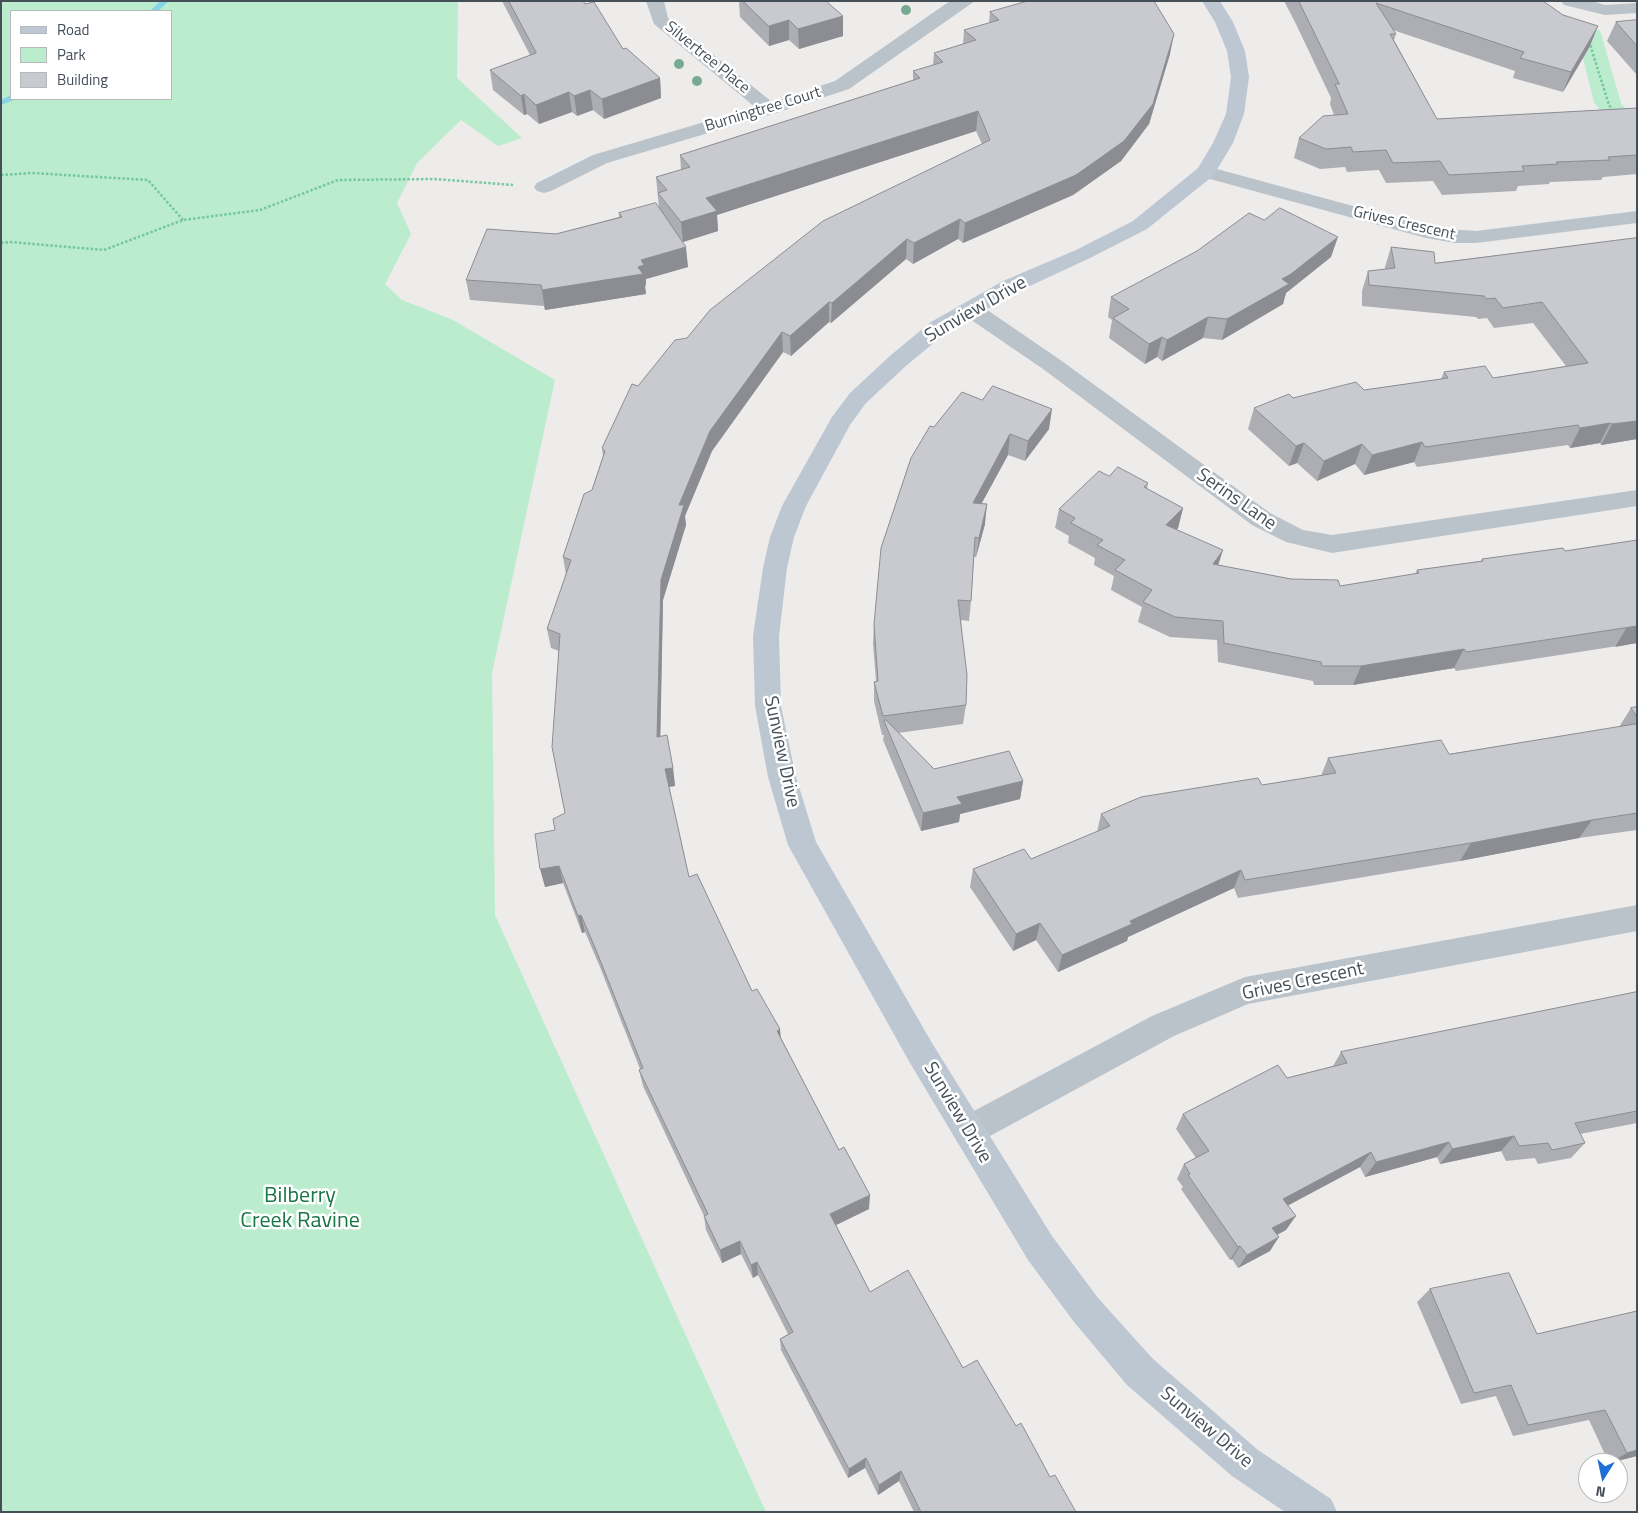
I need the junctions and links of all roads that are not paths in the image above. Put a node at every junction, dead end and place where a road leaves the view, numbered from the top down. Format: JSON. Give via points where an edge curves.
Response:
{"nodes":[{"id":1,"x":655,"y":1,"type":"edge"},
{"id":2,"x":966,"y":1,"type":"edge"},
{"id":3,"x":1211,"y":1,"type":"edge"},
{"id":4,"x":1570,"y":1,"type":"edge"},
{"id":5,"x":1637,"y":8,"type":"edge"},
{"id":6,"x":769,"y":109,"type":"junction"},
{"id":7,"x":1206,"y":172,"type":"junction"},
{"id":8,"x":544,"y":187,"type":"road end"},
{"id":9,"x":1637,"y":217,"type":"edge"},
{"id":10,"x":972,"y":310,"type":"junction"},
{"id":11,"x":1637,"y":498,"type":"edge"},
{"id":12,"x":1637,"y":918,"type":"edge"},
{"id":13,"x":968,"y":1130,"type":"junction"},
{"id":14,"x":1318,"y":1512,"type":"edge"}],
"edges":[{"from":1,"to":6,"type":"street","name":"Silvertree Place","via":[[660,20]]},
{"from":2,"to":6,"type":"street","name":"Burningtree Court","via":[[842,85]]},
{"from":3,"to":7,"type":"street","name":"Sunview Drive","via":[[1236,50],[1240,76],[1235,114]]},
{"from":4,"to":5,"type":"street","via":[[1588,7]]},
{"from":6,"to":8,"type":"street","name":"Burningtree Court","via":[[600,158]]},
{"from":7,"to":9,"type":"street","name":"Grives Crescent","via":[[1433,234],[1455,237]]},
{"from":7,"to":10,"type":"street","name":"Sunview Drive","via":[[1140,225],[1011,286]]},
{"from":10,"to":11,"type":"street","name":"Serins Lane","via":[[1051,364],[1260,519],[1307,541],[1332,544]]},
{"from":10,"to":13,"type":"street","name":"Sunview Drive","via":[[939,327],[899,360],[858,398],[840,422],[794,506],[782,537],[766,636],[768,706],[782,777],[802,845]]},
{"from":12,"to":13,"type":"street","name":"Grives Crescent","via":[[1245,991],[1163,1026]]},
{"from":13,"to":14,"type":"street","name":"Sunview Drive","via":[[1046,1256],[1086,1310],[1140,1372],[1245,1463]]}]}
